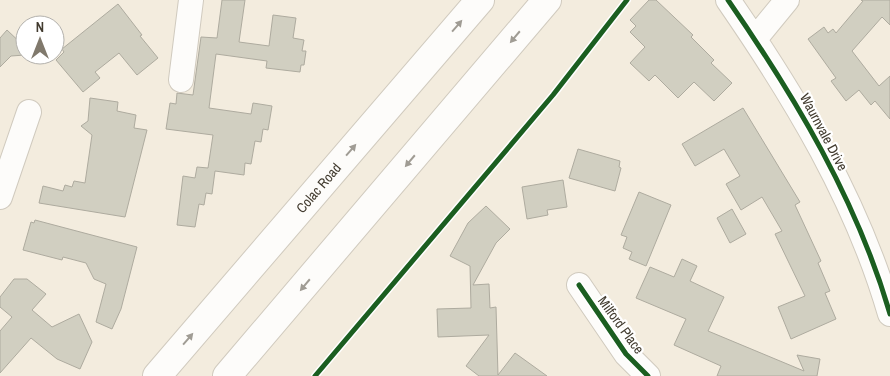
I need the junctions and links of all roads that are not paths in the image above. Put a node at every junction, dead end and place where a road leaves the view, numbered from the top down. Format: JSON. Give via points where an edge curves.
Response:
{"nodes":[{"id":1,"x":191,"y":0,"type":"edge"},
{"id":2,"x":480,"y":0,"type":"edge"},
{"id":3,"x":546,"y":0,"type":"edge"},
{"id":4,"x":728,"y":0,"type":"edge"},
{"id":5,"x":787,"y":0,"type":"edge"},
{"id":6,"x":755,"y":39,"type":"junction"},
{"id":7,"x":181,"y":80,"type":"dead end"},
{"id":8,"x":29,"y":112,"type":"dead end"},
{"id":9,"x":0,"y":197,"type":"edge"},
{"id":10,"x":579,"y":285,"type":"dead end"},
{"id":11,"x":890,"y":314,"type":"edge"},
{"id":12,"x":156,"y":376,"type":"edge"},
{"id":13,"x":227,"y":376,"type":"edge"},
{"id":14,"x":648,"y":376,"type":"edge"}],
"edges":[{"from":1,"to":7,"type":"street"},
{"from":12,"to":2,"type":"highway","name":"Colac Road","one_way":true},
{"from":3,"to":13,"type":"highway","one_way":true},
{"from":4,"to":6,"type":"street","name":"Waurnvale Drive"},
{"from":5,"to":6,"type":"street"},
{"from":6,"to":11,"type":"street","name":"Waurnvale Drive","via":[[784,82],[835,175],[878,275]]},
{"from":8,"to":9,"type":"street"},
{"from":10,"to":14,"type":"street","name":"Milford Place","via":[[626,354]]}]}
